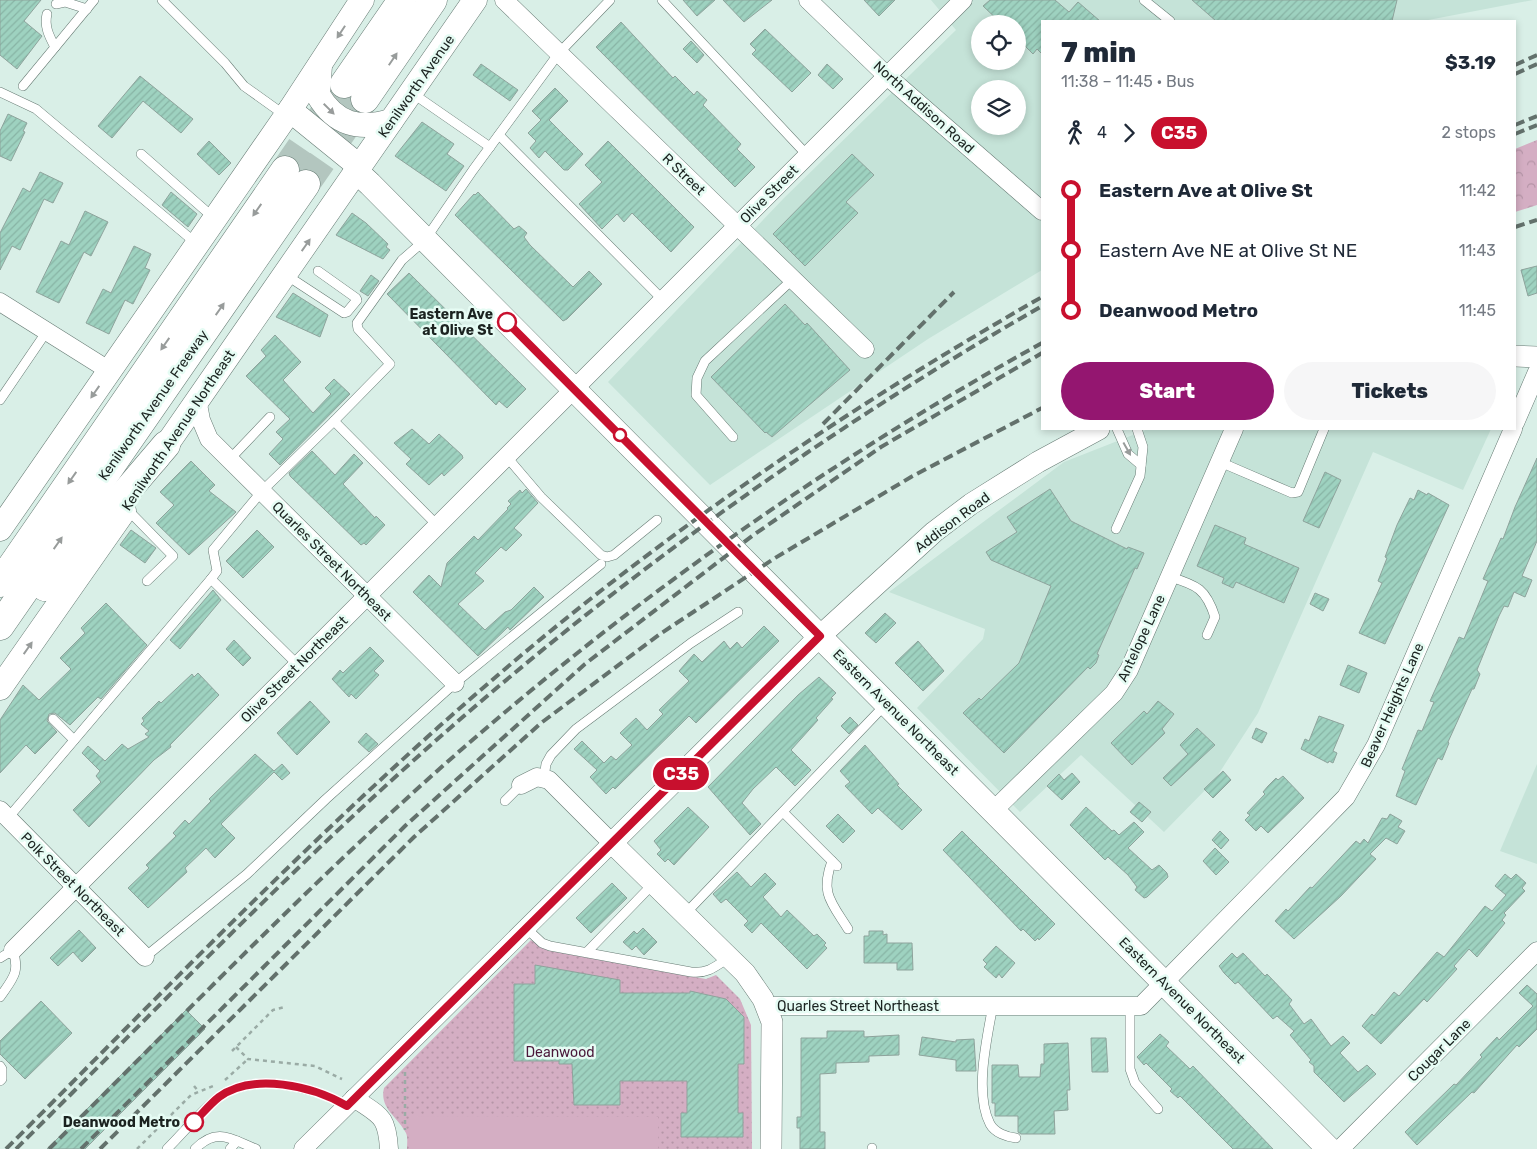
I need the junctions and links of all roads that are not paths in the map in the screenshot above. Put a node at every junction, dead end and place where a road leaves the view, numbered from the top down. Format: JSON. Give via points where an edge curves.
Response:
{"nodes":[{"id":1,"x":94,"y":0,"type":"edge"},
{"id":2,"x":162,"y":0,"type":"edge"},
{"id":3,"x":362,"y":0,"type":"edge"},
{"id":4,"x":402,"y":0,"type":"edge"},
{"id":5,"x":433,"y":0,"type":"edge"},
{"id":6,"x":475,"y":0,"type":"edge"},
{"id":7,"x":504,"y":0,"type":"edge"},
{"id":8,"x":610,"y":0,"type":"edge"},
{"id":9,"x":662,"y":0,"type":"edge"},
{"id":10,"x":808,"y":0,"type":"edge"},
{"id":11,"x":964,"y":0,"type":"edge"},
{"id":12,"x":1144,"y":0,"type":"edge"},
{"id":13,"x":56,"y":4,"type":"dead end"},
{"id":14,"x":87,"y":9,"type":"junction"},
{"id":15,"x":47,"y":14,"type":"dead end"},
{"id":16,"x":1169,"y":20,"type":"edge"},
{"id":17,"x":55,"y":46,"type":"junction"},
{"id":18,"x":559,"y":53,"type":"junction"},
{"id":19,"x":320,"y":64,"type":"junction"},
{"id":20,"x":887,"y":76,"type":"junction"},
{"id":21,"x":23,"y":86,"type":"dead end"},
{"id":22,"x":0,"y":92,"type":"edge"},
{"id":23,"x":411,"y":93,"type":"junction"},
{"id":24,"x":286,"y":116,"type":"junction"},
{"id":25,"x":391,"y":121,"type":"junction"},
{"id":26,"x":499,"y":135,"type":"junction"},
{"id":27,"x":490,"y":147,"type":"junction"},
{"id":28,"x":141,"y":154,"type":"dead end"},
{"id":29,"x":807,"y":156,"type":"junction"},
{"id":30,"x":356,"y":171,"type":"junction"},
{"id":31,"x":1041,"y":210,"type":"edge"},
{"id":32,"x":215,"y":219,"type":"junction"},
{"id":33,"x":737,"y":226,"type":"junction"},
{"id":34,"x":425,"y":240,"type":"junction"},
{"id":35,"x":198,"y":244,"type":"junction"},
{"id":36,"x":318,"y":271,"type":"dead end"},
{"id":37,"x":285,"y":274,"type":"junction"},
{"id":38,"x":793,"y":279,"type":"junction"},
{"id":39,"x":663,"y":300,"type":"junction"},
{"id":40,"x":0,"y":302,"type":"edge"},
{"id":41,"x":47,"y":331,"type":"junction"},
{"id":42,"x":864,"y":349,"type":"dead end"},
{"id":43,"x":1516,"y":356,"type":"edge"},
{"id":44,"x":1537,"y":357,"type":"edge"},
{"id":45,"x":110,"y":370,"type":"junction"},
{"id":46,"x":1537,"y":372,"type":"edge"},
{"id":47,"x":574,"y":388,"type":"junction"},
{"id":48,"x":197,"y":399,"type":"junction"},
{"id":49,"x":0,"y":400,"type":"edge"},
{"id":50,"x":270,"y":417,"type":"dead end"},
{"id":51,"x":1516,"y":420,"type":"edge"},
{"id":52,"x":334,"y":422,"type":"junction"},
{"id":53,"x":1097,"y":430,"type":"edge"},
{"id":54,"x":1117,"y":430,"type":"edge"},
{"id":55,"x":1137,"y":430,"type":"edge"},
{"id":56,"x":1234,"y":430,"type":"edge"},
{"id":57,"x":1324,"y":430,"type":"edge"},
{"id":58,"x":1512,"y":430,"type":"edge"},
{"id":59,"x":733,"y":437,"type":"dead end"},
{"id":60,"x":209,"y":438,"type":"junction"},
{"id":61,"x":169,"y":441,"type":"junction"},
{"id":62,"x":506,"y":456,"type":"junction"},
{"id":63,"x":230,"y":459,"type":"junction"},
{"id":64,"x":1220,"y":462,"type":"junction"},
{"id":65,"x":1141,"y":465,"type":"junction"},
{"id":66,"x":262,"y":491,"type":"junction"},
{"id":67,"x":126,"y":508,"type":"junction"},
{"id":68,"x":657,"y":520,"type":"dead end"},
{"id":69,"x":437,"y":525,"type":"junction"},
{"id":70,"x":0,"y":529,"type":"edge"},
{"id":71,"x":1116,"y":529,"type":"dead end"},
{"id":72,"x":601,"y":564,"type":"dead end"},
{"id":73,"x":1170,"y":577,"type":"junction"},
{"id":74,"x":211,"y":579,"type":"junction"},
{"id":75,"x":147,"y":581,"type":"dead end"},
{"id":76,"x":0,"y":582,"type":"edge"},
{"id":77,"x":367,"y":596,"type":"junction"},
{"id":78,"x":738,"y":612,"type":"dead end"},
{"id":79,"x":0,"y":626,"type":"edge"},
{"id":80,"x":1207,"y":635,"type":"dead end"},
{"id":81,"x":0,"y":636,"type":"edge"},
{"id":82,"x":820,"y":636,"type":"junction"},
{"id":83,"x":298,"y":665,"type":"junction"},
{"id":84,"x":454,"y":683,"type":"junction"},
{"id":85,"x":0,"y":688,"type":"edge"},
{"id":86,"x":887,"y":703,"type":"junction"},
{"id":87,"x":53,"y":719,"type":"dead end"},
{"id":88,"x":74,"y":740,"type":"junction"},
{"id":89,"x":544,"y":778,"type":"junction"},
{"id":90,"x":521,"y":785,"type":"joint"},
{"id":91,"x":505,"y":801,"type":"dead end"},
{"id":92,"x":994,"y":810,"type":"junction"},
{"id":93,"x":784,"y":812,"type":"junction"},
{"id":94,"x":4,"y":814,"type":"edge"},
{"id":95,"x":612,"y":842,"type":"junction"},
{"id":96,"x":653,"y":884,"type":"junction"},
{"id":97,"x":77,"y":887,"type":"junction"},
{"id":98,"x":685,"y":914,"type":"junction"},
{"id":99,"x":526,"y":928,"type":"junction"},
{"id":100,"x":848,"y":929,"type":"dead end"},
{"id":101,"x":1537,"y":951,"type":"edge"},
{"id":102,"x":587,"y":952,"type":"junction"},
{"id":103,"x":6,"y":954,"type":"edge"},
{"id":104,"x":145,"y":957,"type":"joint"},
{"id":105,"x":728,"y":958,"type":"junction"},
{"id":106,"x":1166,"y":983,"type":"junction"},
{"id":107,"x":0,"y":997,"type":"edge"},
{"id":108,"x":993,"y":1005,"type":"junction"},
{"id":109,"x":767,"y":1006,"type":"junction"},
{"id":110,"x":1130,"y":1006,"type":"junction"},
{"id":111,"x":0,"y":1066,"type":"edge"},
{"id":112,"x":0,"y":1081,"type":"edge"},
{"id":113,"x":350,"y":1102,"type":"junction"},
{"id":114,"x":1158,"y":1109,"type":"dead end"},
{"id":115,"x":1016,"y":1138,"type":"dead end"},
{"id":116,"x":237,"y":1142,"type":"junction"},
{"id":117,"x":167,"y":1149,"type":"edge"},
{"id":118,"x":195,"y":1149,"type":"edge"},
{"id":119,"x":230,"y":1149,"type":"edge"},
{"id":120,"x":256,"y":1149,"type":"edge"},
{"id":121,"x":303,"y":1149,"type":"edge"},
{"id":122,"x":389,"y":1149,"type":"edge"},
{"id":123,"x":771,"y":1149,"type":"edge"},
{"id":124,"x":1329,"y":1149,"type":"edge"},
{"id":125,"x":1340,"y":1149,"type":"edge"}],
"edges":[{"from":1,"to":14,"type":"lane"},
{"from":2,"to":24,"type":"lane","via":[[244,86]]},
{"from":3,"to":19,"type":"main road","one_way":true},
{"from":4,"to":5,"type":"highway","one_way":true,"via":[[355,91]]},
{"from":6,"to":23,"type":"main road","name":"Kenilworth Avenue"},
{"from":7,"to":18,"type":"street","name":"R Street"},
{"from":8,"to":18,"type":"lane"},
{"from":9,"to":29,"type":"lane"},
{"from":10,"to":20,"type":"street","name":"North Addison Road"},
{"from":11,"to":20,"type":"street","name":"Olive Street"},
{"from":12,"to":16,"type":"lane"},
{"from":13,"to":14,"type":"lane","via":[[65,2]]},
{"from":14,"to":17,"type":"lane"},
{"from":15,"to":17,"type":"lane","via":[[48,34]]},
{"from":17,"to":21,"type":"lane"},
{"from":18,"to":26,"type":"lane"},
{"from":18,"to":33,"type":"street","name":"R Street"},
{"from":19,"to":24,"type":"main road"},
{"from":19,"to":25,"type":"main road","one_way":true,"via":[[318,95],[333,114],[356,126]]},
{"from":20,"to":29,"type":"street","name":"Olive Street"},
{"from":20,"to":31,"type":"street","name":"North Addison Road"},
{"from":22,"to":35,"type":"lane","via":[[36,109]]},
{"from":23,"to":25,"type":"main road","name":"Kenilworth Avenue"},
{"from":23,"to":27,"type":"lane"},
{"from":24,"to":30,"type":"main road","name":"Eastern Avenue Northeast","via":[[347,171]]},
{"from":24,"to":32,"type":"main road"},
{"from":25,"to":30,"type":"main road","name":"Kenilworth Avenue"},
{"from":26,"to":27,"type":"lane"},
{"from":26,"to":39,"type":"lane"},
{"from":27,"to":34,"type":"lane"},
{"from":28,"to":32,"type":"lane"},
{"from":29,"to":33,"type":"street","name":"Olive Street"},
{"from":30,"to":34,"type":"main road","name":"Eastern Avenue Northeast"},
{"from":37,"to":30,"type":"main road","name":"Kenilworth Avenue Northeast","one_way":true},
{"from":32,"to":35,"type":"main road"},
{"from":33,"to":38,"type":"street","name":"R Street"},
{"from":33,"to":39,"type":"street","name":"Olive Street"},
{"from":34,"to":47,"type":"main road","name":"Eastern Avenue Northeast"},
{"from":34,"to":52,"type":"lane","via":[[402,260],[357,323],[358,329],[390,364]]},
{"from":35,"to":45,"type":"main road"},
{"from":36,"to":37,"type":"lane","via":[[356,298],[348,312],[344,313]]},
{"from":37,"to":48,"type":"main road","name":"Kenilworth Avenue Northeast"},
{"from":38,"to":42,"type":"street","name":"R Street"},
{"from":38,"to":59,"type":"lane","via":[[705,361],[697,378],[696,395]]},
{"from":39,"to":47,"type":"street","name":"Olive Street"},
{"from":40,"to":41,"type":"street"},
{"from":41,"to":45,"type":"street"},
{"from":41,"to":49,"type":"lane"},
{"from":43,"to":44,"type":"street"},
{"from":45,"to":70,"type":"main road","one_way":true},
{"from":46,"to":51,"type":"street","name":"Beaver Heights Lane"},
{"from":47,"to":62,"type":"street","name":"Olive Street Northeast"},
{"from":47,"to":82,"type":"main road","name":"Eastern Avenue Northeast"},
{"from":48,"to":60,"type":"street","name":"Quarles Street Northeast"},
{"from":48,"to":61,"type":"main road","name":"Kenilworth Avenue Northeast"},
{"from":50,"to":63,"type":"lane"},
{"from":52,"to":66,"type":"lane"},
{"from":52,"to":69,"type":"lane"},
{"from":53,"to":82,"type":"street","name":"Addison Road","via":[[971,504],[934,532]]},
{"from":54,"to":65,"type":"lane","one_way":true,"via":[[1128,454]]},
{"from":55,"to":65,"type":"lane","via":[[1143,446]]},
{"from":56,"to":64,"type":"street","name":"Antelope Lane"},
{"from":57,"to":64,"type":"lane","via":[[1298,492],[1292,493]]},
{"from":58,"to":106,"type":"street","name":"Beaver Heights Lane","via":[[1376,746],[1358,779],[1346,797]]},
{"from":60,"to":61,"type":"street","via":[[192,435]]},
{"from":60,"to":63,"type":"street","name":"Quarles Street Northeast"},
{"from":61,"to":67,"type":"main road","name":"Kenilworth Avenue Northeast"},
{"from":61,"to":81,"type":"highway"},
{"from":62,"to":68,"type":"lane","via":[[601,555],[614,554]]},
{"from":62,"to":69,"type":"street","name":"Olive Street Northeast"},
{"from":63,"to":66,"type":"street","name":"Quarles Street Northeast"},
{"from":64,"to":73,"type":"street","name":"Antelope Lane"},
{"from":65,"to":71,"type":"lane","via":[[1140,476]]},
{"from":66,"to":74,"type":"lane","via":[[213,550],[218,571]]},
{"from":66,"to":77,"type":"street","name":"Quarles Street Northeast"},
{"from":67,"to":75,"type":"lane","via":[[172,556]]},
{"from":85,"to":67,"type":"main road","name":"Kenilworth Avenue Northeast","one_way":true},
{"from":69,"to":77,"type":"street","name":"Olive Street Northeast"},
{"from":72,"to":84,"type":"lane"},
{"from":73,"to":80,"type":"lane","via":[[1190,583],[1208,598],[1215,617]]},
{"from":73,"to":92,"type":"street","name":"Antelope Lane","via":[[1129,670],[1114,693]]},
{"from":74,"to":83,"type":"lane"},
{"from":74,"to":88,"type":"lane"},
{"from":79,"to":76,"type":"highway","name":"Kenilworth Avenue Freeway","one_way":true,"via":[[295,177]]},
{"from":77,"to":83,"type":"street","name":"Olive Street Northeast"},
{"from":77,"to":84,"type":"street","name":"Quarles Street Northeast"},
{"from":78,"to":89,"type":"lane","via":[[576,729],[551,755]]},
{"from":82,"to":86,"type":"main road","name":"Eastern Avenue Northeast"},
{"from":82,"to":95,"type":"street","name":"Addison Road"},
{"from":83,"to":97,"type":"street","name":"Olive Street Northeast"},
{"from":84,"to":104,"type":"lane","via":[[247,874]]},
{"from":86,"to":92,"type":"main road","name":"Eastern Avenue Northeast"},
{"from":86,"to":93,"type":"lane"},
{"from":87,"to":88,"type":"lane"},
{"from":88,"to":94,"type":"lane"},
{"from":89,"to":90,"type":"street","via":[[537,777]]},
{"from":89,"to":95,"type":"street","name":"Quarles Street Northeast"},
{"from":90,"to":91,"type":"lane"},
{"from":92,"to":106,"type":"main road","name":"Eastern Avenue Northeast"},
{"from":93,"to":98,"type":"lane"},
{"from":93,"to":100,"type":"lane","via":[[834,863],[825,878],[828,896]]},
{"from":94,"to":97,"type":"street","name":"Polk Street Northeast"},
{"from":95,"to":96,"type":"street","name":"Quarles Street Northeast"},
{"from":95,"to":99,"type":"street"},
{"from":96,"to":98,"type":"street","name":"Quarles Street Northeast"},
{"from":96,"to":102,"type":"lane"},
{"from":97,"to":103,"type":"street","name":"Olive Street Northeast"},
{"from":97,"to":104,"type":"street","name":"Polk Street Northeast"},
{"from":98,"to":105,"type":"street","name":"Quarles Street Northeast"},
{"from":99,"to":102,"type":"lane","via":[[550,946]]},
{"from":99,"to":113,"type":"street"},
{"from":101,"to":125,"type":"street","name":"Cougar Lane"},
{"from":102,"to":105,"type":"lane","via":[[702,974]]},
{"from":103,"to":107,"type":"lane","via":[[18,965]]},
{"from":105,"to":109,"type":"street","name":"Quarles Street Northeast","via":[[752,982]]},
{"from":106,"to":110,"type":"street","name":"Quarles Street Northeast","via":[[1141,1006]]},
{"from":106,"to":124,"type":"main road","name":"Eastern Avenue Northeast"},
{"from":108,"to":109,"type":"street","name":"Quarles Street Northeast"},
{"from":108,"to":110,"type":"street","name":"Quarles Street Northeast"},
{"from":108,"to":115,"type":"lane","via":[[982,1075],[984,1099],[991,1124],[1004,1136]]},
{"from":109,"to":123,"type":"street","via":[[772,1022]]},
{"from":110,"to":114,"type":"lane","via":[[1130,1069],[1135,1083]]},
{"from":111,"to":112,"type":"lane"},
{"from":113,"to":117,"type":"lane","via":[[313,1090],[246,1085],[220,1097]]},
{"from":113,"to":121,"type":"street"},
{"from":113,"to":122,"type":"street","via":[[380,1116],[388,1128]]},
{"from":116,"to":118,"type":"lane","via":[[216,1135],[205,1139]]},
{"from":116,"to":119,"type":"lane"},
{"from":116,"to":120,"type":"lane"}]}
